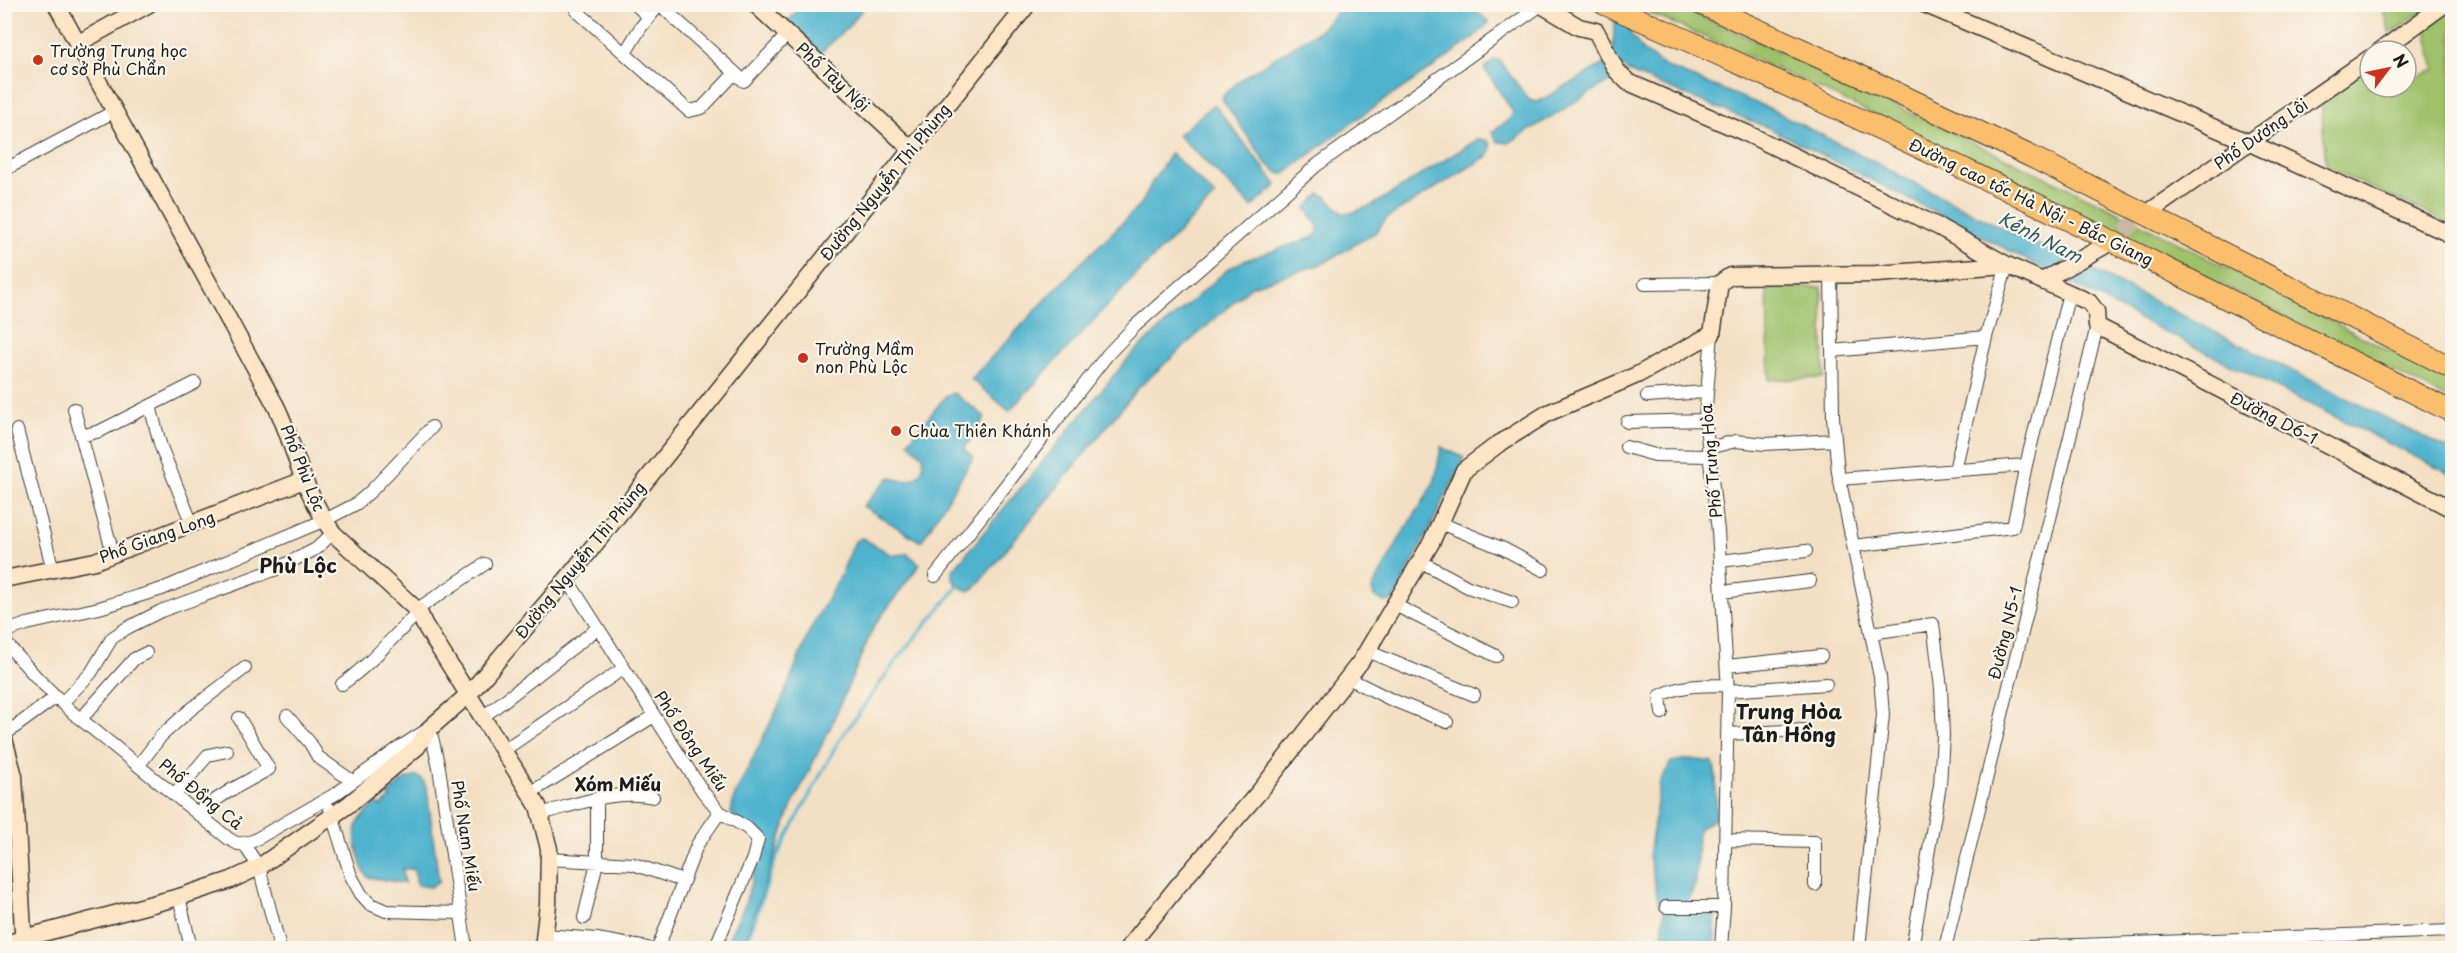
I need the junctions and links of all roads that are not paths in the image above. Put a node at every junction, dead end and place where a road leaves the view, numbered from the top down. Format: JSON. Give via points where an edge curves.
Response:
{"nodes":[{"id":1,"x":56,"y":4,"type":"edge"},
{"id":2,"x":149,"y":4,"type":"edge"},
{"id":3,"x":576,"y":4,"type":"edge"},
{"id":4,"x":635,"y":4,"type":"edge"},
{"id":5,"x":754,"y":4,"type":"edge"},
{"id":6,"x":1028,"y":4,"type":"edge"},
{"id":7,"x":1540,"y":4,"type":"edge"},
{"id":8,"x":1604,"y":4,"type":"edge"},
{"id":9,"x":1701,"y":4,"type":"edge"},
{"id":10,"x":1924,"y":4,"type":"edge"},
{"id":11,"x":2445,"y":4,"type":"edge"},
{"id":12,"x":660,"y":5,"type":"edge"},
{"id":13,"x":649,"y":17,"type":"junction"},
{"id":14,"x":787,"y":35,"type":"junction"},
{"id":15,"x":2397,"y":39,"type":"edge"},
{"id":16,"x":77,"y":44,"type":"junction"},
{"id":17,"x":626,"y":53,"type":"junction"},
{"id":18,"x":2358,"y":66,"type":"edge"},
{"id":19,"x":735,"y":73,"type":"junction"},
{"id":20,"x":115,"y":111,"type":"junction"},
{"id":21,"x":2250,"y":143,"type":"junction"},
{"id":22,"x":911,"y":149,"type":"junction"},
{"id":23,"x":4,"y":170,"type":"edge"},
{"id":24,"x":2152,"y":210,"type":"tunnel mouth"},
{"id":25,"x":2452,"y":235,"type":"edge"},
{"id":26,"x":2099,"y":250,"type":"tunnel mouth"},
{"id":27,"x":2007,"y":265,"type":"junction"},
{"id":28,"x":1831,"y":274,"type":"junction"},
{"id":29,"x":2049,"y":277,"type":"junction"},
{"id":30,"x":1720,"y":283,"type":"junction"},
{"id":31,"x":1645,"y":284,"type":"dead end"},
{"id":32,"x":2069,"y":293,"type":"junction"},
{"id":33,"x":2097,"y":326,"type":"junction"},
{"id":34,"x":1712,"y":334,"type":"junction"},
{"id":35,"x":1986,"y":337,"type":"junction"},
{"id":36,"x":1832,"y":351,"type":"junction"},
{"id":37,"x":2452,"y":368,"type":"edge"},
{"id":38,"x":195,"y":383,"type":"dead end"},
{"id":39,"x":1706,"y":392,"type":"junction"},
{"id":40,"x":1647,"y":396,"type":"dead end"},
{"id":41,"x":150,"y":406,"type":"junction"},
{"id":42,"x":74,"y":409,"type":"dead end"},
{"id":43,"x":2452,"y":412,"type":"edge"},
{"id":44,"x":1705,"y":420,"type":"junction"},
{"id":45,"x":1627,"y":422,"type":"dead end"},
{"id":46,"x":432,"y":427,"type":"dead end"},
{"id":47,"x":17,"y":430,"type":"dead end"},
{"id":48,"x":81,"y":436,"type":"junction"},
{"id":49,"x":1834,"y":440,"type":"junction"},
{"id":50,"x":1626,"y":447,"type":"dead end"},
{"id":51,"x":1709,"y":452,"type":"junction"},
{"id":52,"x":2026,"y":465,"type":"junction"},
{"id":53,"x":1955,"y":470,"type":"junction"},
{"id":54,"x":1839,"y":479,"type":"junction"},
{"id":55,"x":304,"y":480,"type":"junction"},
{"id":56,"x":2452,"y":509,"type":"edge"},
{"id":57,"x":1440,"y":523,"type":"junction"},
{"id":58,"x":192,"y":524,"type":"junction"},
{"id":59,"x":329,"y":527,"type":"junction"},
{"id":60,"x":1853,"y":546,"type":"junction"},
{"id":61,"x":1806,"y":551,"type":"dead end"},
{"id":62,"x":113,"y":554,"type":"junction"},
{"id":63,"x":1420,"y":561,"type":"junction"},
{"id":64,"x":1720,"y":561,"type":"junction"},
{"id":65,"x":485,"y":564,"type":"dead end"},
{"id":66,"x":53,"y":570,"type":"junction"},
{"id":67,"x":1543,"y":570,"type":"dead end"},
{"id":68,"x":935,"y":576,"type":"dead end"},
{"id":69,"x":4,"y":579,"type":"edge"},
{"id":70,"x":567,"y":579,"type":"junction"},
{"id":71,"x":1810,"y":581,"type":"dead end"},
{"id":72,"x":1722,"y":592,"type":"junction"},
{"id":73,"x":1512,"y":602,"type":"dead end"},
{"id":74,"x":1395,"y":604,"type":"junction"},
{"id":75,"x":417,"y":611,"type":"junction"},
{"id":76,"x":598,"y":628,"type":"junction"},
{"id":77,"x":4,"y":632,"type":"edge"},
{"id":78,"x":1871,"y":633,"type":"junction"},
{"id":79,"x":4,"y":641,"type":"edge"},
{"id":80,"x":1367,"y":651,"type":"junction"},
{"id":81,"x":146,"y":653,"type":"dead end"},
{"id":82,"x":1496,"y":656,"type":"dead end"},
{"id":83,"x":1821,"y":656,"type":"dead end"},
{"id":84,"x":1727,"y":666,"type":"junction"},
{"id":85,"x":245,"y":668,"type":"dead end"},
{"id":86,"x":624,"y":668,"type":"junction"},
{"id":87,"x":1348,"y":678,"type":"junction"},
{"id":88,"x":342,"y":684,"type":"dead end"},
{"id":89,"x":1826,"y":684,"type":"dead end"},
{"id":90,"x":1727,"y":688,"type":"junction"},
{"id":91,"x":469,"y":694,"type":"junction"},
{"id":92,"x":1474,"y":695,"type":"dead end"},
{"id":93,"x":59,"y":700,"type":"junction"},
{"id":94,"x":1662,"y":713,"type":"dead end"},
{"id":95,"x":287,"y":716,"type":"dead end"},
{"id":96,"x":654,"y":716,"type":"junction"},
{"id":97,"x":483,"y":717,"type":"junction"},
{"id":98,"x":239,"y":718,"type":"dead end"},
{"id":99,"x":81,"y":719,"type":"junction"},
{"id":100,"x":1447,"y":722,"type":"dead end"},
{"id":101,"x":430,"y":728,"type":"junction"},
{"id":102,"x":1805,"y":730,"type":"dead end"},
{"id":103,"x":1727,"y":734,"type":"junction"},
{"id":104,"x":4,"y":737,"type":"edge"},
{"id":105,"x":504,"y":750,"type":"junction"},
{"id":106,"x":226,"y":751,"type":"dead end"},
{"id":107,"x":139,"y":765,"type":"junction"},
{"id":108,"x":352,"y":781,"type":"junction"},
{"id":109,"x":530,"y":793,"type":"junction"},
{"id":110,"x":175,"y":794,"type":"junction"},
{"id":111,"x":653,"y":797,"type":"dead end"},
{"id":112,"x":597,"y":799,"type":"junction"},
{"id":113,"x":325,"y":800,"type":"junction"},
{"id":114,"x":197,"y":812,"type":"junction"},
{"id":115,"x":720,"y":812,"type":"junction"},
{"id":116,"x":540,"y":814,"type":"junction"},
{"id":117,"x":333,"y":816,"type":"junction"},
{"id":118,"x":1725,"y":840,"type":"junction"},
{"id":119,"x":243,"y":843,"type":"junction"},
{"id":120,"x":549,"y":859,"type":"junction"},
{"id":121,"x":597,"y":862,"type":"junction"},
{"id":122,"x":259,"y":867,"type":"junction"},
{"id":123,"x":683,"y":881,"type":"junction"},
{"id":124,"x":1815,"y":885,"type":"dead end"},
{"id":125,"x":179,"y":897,"type":"junction"},
{"id":126,"x":1670,"y":907,"type":"dead end"},
{"id":127,"x":1724,"y":907,"type":"junction"},
{"id":128,"x":461,"y":913,"type":"junction"},
{"id":129,"x":584,"y":918,"type":"dead end"},
{"id":130,"x":2452,"y":931,"type":"edge"},
{"id":131,"x":544,"y":941,"type":"edge"},
{"id":132,"x":24,"y":943,"type":"edge"},
{"id":133,"x":4,"y":945,"type":"edge"},
{"id":134,"x":191,"y":948,"type":"edge"},
{"id":135,"x":280,"y":948,"type":"edge"},
{"id":136,"x":466,"y":948,"type":"edge"},
{"id":137,"x":648,"y":948,"type":"edge"},
{"id":138,"x":658,"y":948,"type":"edge"},
{"id":139,"x":715,"y":948,"type":"edge"},
{"id":140,"x":1128,"y":948,"type":"edge"},
{"id":141,"x":1721,"y":948,"type":"edge"},
{"id":142,"x":1859,"y":948,"type":"edge"},
{"id":143,"x":1912,"y":948,"type":"edge"},
{"id":144,"x":1945,"y":948,"type":"edge"},
{"id":145,"x":2000,"y":948,"type":"edge"}],
"edges":[{"from":1,"to":16,"type":"street","name":"Phố Phù Lộc"},
{"from":2,"to":16,"type":"street"},
{"from":3,"to":17,"type":"street","via":[[577,10]]},
{"from":4,"to":13,"type":"street"},
{"from":5,"to":14,"type":"street","name":"Phố Tây Nội"},
{"from":6,"to":22,"type":"street","name":"Đường Nguyễn Thì Phùng"},
{"from":7,"to":27,"type":"street","via":[[1579,27],[1596,31],[1616,70],[1628,82],[1746,133]]},
{"from":7,"to":68,"type":"street","via":[[1317,165],[1135,326],[1108,354]]},
{"from":8,"to":43,"type":"highway","name":"Đường cao tốc Hà Nội - Bắc Giang","via":[[2016,193]]},
{"from":9,"to":37,"type":"highway","via":[[2032,157]]},
{"from":10,"to":21,"type":"street"},
{"from":11,"to":15,"type":"street"},
{"from":12,"to":13,"type":"street"},
{"from":12,"to":19,"type":"street"},
{"from":13,"to":17,"type":"street"},
{"from":14,"to":19,"type":"street","via":[[744,81]]},
{"from":14,"to":22,"type":"street","name":"Phố Tây Nội"},
{"from":16,"to":20,"type":"street","name":"Phố Phù Lộc"},
{"from":17,"to":19,"type":"street","via":[[689,111],[702,108]]},
{"from":18,"to":21,"type":"street","name":"Phố Dương Lôi"},
{"from":20,"to":23,"type":"street"},
{"from":20,"to":55,"type":"street","name":"Phố Phù Lộc","via":[[286,426]]},
{"from":21,"to":24,"type":"street","name":"Phố Dương Lôi"},
{"from":21,"to":25,"type":"street"},
{"from":22,"to":70,"type":"street","name":"Đường Nguyễn Thì Phùng"},
{"from":26,"to":29,"type":"street"},
{"from":27,"to":28,"type":"street"},
{"from":27,"to":29,"type":"street"},
{"from":27,"to":35,"type":"street"},
{"from":28,"to":30,"type":"street","via":[[1730,276]]},
{"from":28,"to":36,"type":"street"},
{"from":29,"to":32,"type":"street"},
{"from":30,"to":31,"type":"street"},
{"from":30,"to":34,"type":"street","name":"Phố Trung Hòa"},
{"from":32,"to":33,"type":"street","via":[[2093,305]]},
{"from":32,"to":52,"type":"street"},
{"from":33,"to":56,"type":"street","name":"Đường D6-1"},
{"from":33,"to":144,"type":"street","name":"Đường N5-1"},
{"from":34,"to":39,"type":"street","name":"Phố Trung Hòa"},
{"from":34,"to":57,"type":"street","via":[[1637,375],[1548,413],[1497,445],[1464,470]]},
{"from":35,"to":36,"type":"street"},
{"from":35,"to":53,"type":"street"},
{"from":36,"to":49,"type":"street"},
{"from":38,"to":41,"type":"street"},
{"from":39,"to":40,"type":"street"},
{"from":39,"to":44,"type":"street","name":"Phố Trung Hòa"},
{"from":41,"to":48,"type":"street"},
{"from":41,"to":58,"type":"street","via":[[161,447]]},
{"from":42,"to":48,"type":"street"},
{"from":44,"to":45,"type":"street"},
{"from":44,"to":51,"type":"street","name":"Phố Trung Hòa"},
{"from":46,"to":59,"type":"street","via":[[371,491]]},
{"from":47,"to":66,"type":"street"},
{"from":48,"to":62,"type":"street"},
{"from":49,"to":51,"type":"street","via":[[1765,444],[1736,441]]},
{"from":49,"to":54,"type":"street"},
{"from":50,"to":51,"type":"street","via":[[1655,455]]},
{"from":51,"to":64,"type":"street","name":"Phố Trung Hòa"},
{"from":52,"to":53,"type":"street"},
{"from":52,"to":60,"type":"street","via":[[2013,527]]},
{"from":53,"to":54,"type":"street"},
{"from":54,"to":60,"type":"street"},
{"from":55,"to":58,"type":"street","name":"Phố Giang Long"},
{"from":55,"to":59,"type":"street","name":"Phố Phù Lộc"},
{"from":57,"to":63,"type":"street"},
{"from":57,"to":67,"type":"street"},
{"from":58,"to":62,"type":"street","name":"Phố Giang Long"},
{"from":59,"to":75,"type":"street","name":"Phố Phù Lộc"},
{"from":59,"to":77,"type":"street","via":[[162,589]]},
{"from":59,"to":93,"type":"street","via":[[316,549],[274,570],[127,628],[112,638],[91,673]]},
{"from":60,"to":78,"type":"street"},
{"from":61,"to":64,"type":"street"},
{"from":62,"to":66,"type":"street","name":"Phố Giang Long"},
{"from":63,"to":73,"type":"street","via":[[1468,587]]},
{"from":63,"to":74,"type":"street"},
{"from":64,"to":72,"type":"street","name":"Phố Trung Hòa"},
{"from":65,"to":75,"type":"street"},
{"from":66,"to":69,"type":"street","name":"Phố Giang Long"},
{"from":70,"to":76,"type":"street","name":"Phố Đông Miếu"},
{"from":70,"to":91,"type":"street","name":"Đường Nguyễn Thì Phùng"},
{"from":71,"to":72,"type":"street"},
{"from":72,"to":84,"type":"street","name":"Phố Trung Hòa"},
{"from":74,"to":80,"type":"street"},
{"from":74,"to":82,"type":"street"},
{"from":75,"to":88,"type":"street","via":[[372,660]]},
{"from":75,"to":91,"type":"street","name":"Phố Phù Lộc"},
{"from":76,"to":86,"type":"street","name":"Phố Đông Miếu"},
{"from":76,"to":97,"type":"street"},
{"from":78,"to":142,"type":"street","via":[[1883,715]]},
{"from":78,"to":143,"type":"street","via":[[1933,624],[1941,688],[1940,785]]},
{"from":79,"to":93,"type":"street","name":"Phố Đồng Cả"},
{"from":80,"to":87,"type":"street"},
{"from":80,"to":92,"type":"street"},
{"from":81,"to":99,"type":"street","via":[[134,659]]},
{"from":83,"to":84,"type":"street"},
{"from":84,"to":90,"type":"street","name":"Phố Trung Hòa"},
{"from":85,"to":107,"type":"street","via":[[161,736]]},
{"from":86,"to":96,"type":"street","name":"Phố Đông Miếu"},
{"from":86,"to":105,"type":"street"},
{"from":87,"to":100,"type":"street"},
{"from":87,"to":140,"type":"street","via":[[1260,792]]},
{"from":89,"to":90,"type":"street"},
{"from":90,"to":94,"type":"street","via":[[1677,687],[1660,696]]},
{"from":90,"to":103,"type":"street","name":"Phố Trung Hòa"},
{"from":91,"to":97,"type":"street","name":"Phố Phù Lộc"},
{"from":91,"to":101,"type":"street","name":"Đường Nguyễn Thì Phùng"},
{"from":93,"to":99,"type":"street","name":"Phố Đồng Cả"},
{"from":93,"to":104,"type":"street"},
{"from":95,"to":108,"type":"street","via":[[318,757]]},
{"from":96,"to":109,"type":"street"},
{"from":96,"to":115,"type":"street","name":"Phố Đông Miếu"},
{"from":97,"to":105,"type":"street","name":"Phố Phù Lộc"},
{"from":98,"to":114,"type":"street","via":[[269,769]]},
{"from":99,"to":107,"type":"street","name":"Phố Đồng Cả"},
{"from":101,"to":108,"type":"street","name":"Phố Đồng Cả"},
{"from":101,"to":117,"type":"street","name":"Đường Nguyễn Thì Phùng","via":[[417,747]]},
{"from":101,"to":128,"type":"street","name":"Phố Nam Miếu"},
{"from":102,"to":103,"type":"street"},
{"from":103,"to":118,"type":"street","name":"Phố Trung Hòa"},
{"from":104,"to":132,"type":"street","via":[[14,776]]},
{"from":105,"to":109,"type":"street","name":"Phố Phù Lộc"},
{"from":106,"to":110,"type":"street","via":[[208,755]]},
{"from":107,"to":110,"type":"street","name":"Phố Đồng Cả"},
{"from":108,"to":113,"type":"street","name":"Phố Đồng Cả"},
{"from":109,"to":116,"type":"street","name":"Phố Phù Lộc"},
{"from":110,"to":114,"type":"street","name":"Phố Đồng Cả"},
{"from":111,"to":112,"type":"street","via":[[636,793]]},
{"from":112,"to":116,"type":"street"},
{"from":112,"to":121,"type":"street"},
{"from":113,"to":117,"type":"street"},
{"from":113,"to":119,"type":"street","name":"Phố Đồng Cả"},
{"from":114,"to":119,"type":"street","name":"Phố Đồng Cả","via":[[230,839]]},
{"from":115,"to":123,"type":"street","via":[[697,845]]},
{"from":115,"to":139,"type":"street","name":"Phố Đông Miếu","via":[[747,828],[759,841]]},
{"from":116,"to":120,"type":"street","name":"Phố Phù Lộc"},
{"from":117,"to":122,"type":"street","name":"Đường Nguyễn Thì Phùng"},
{"from":117,"to":128,"type":"street","via":[[351,876],[370,904],[386,911]]},
{"from":118,"to":124,"type":"street","via":[[1815,842]]},
{"from":118,"to":127,"type":"street","name":"Phố Trung Hòa"},
{"from":119,"to":122,"type":"street"},
{"from":120,"to":121,"type":"street"},
{"from":120,"to":131,"type":"street","name":"Phố Phù Lộc"},
{"from":121,"to":123,"type":"street","via":[[633,864]]},
{"from":121,"to":129,"type":"street"},
{"from":122,"to":125,"type":"street","name":"Đường Nguyễn Thì Phùng"},
{"from":122,"to":135,"type":"street"},
{"from":123,"to":138,"type":"street"},
{"from":125,"to":132,"type":"street","name":"Đường Nguyễn Thì Phùng"},
{"from":125,"to":134,"type":"street"},
{"from":126,"to":127,"type":"street"},
{"from":127,"to":141,"type":"street","name":"Phố Trung Hòa"},
{"from":128,"to":136,"type":"street","name":"Phố Nam Miếu"},
{"from":130,"to":145,"type":"street"},
{"from":131,"to":137,"type":"street","via":[[597,939]]},
{"from":132,"to":133,"type":"street","name":"Đường Nguyễn Thì Phùng"}]}
